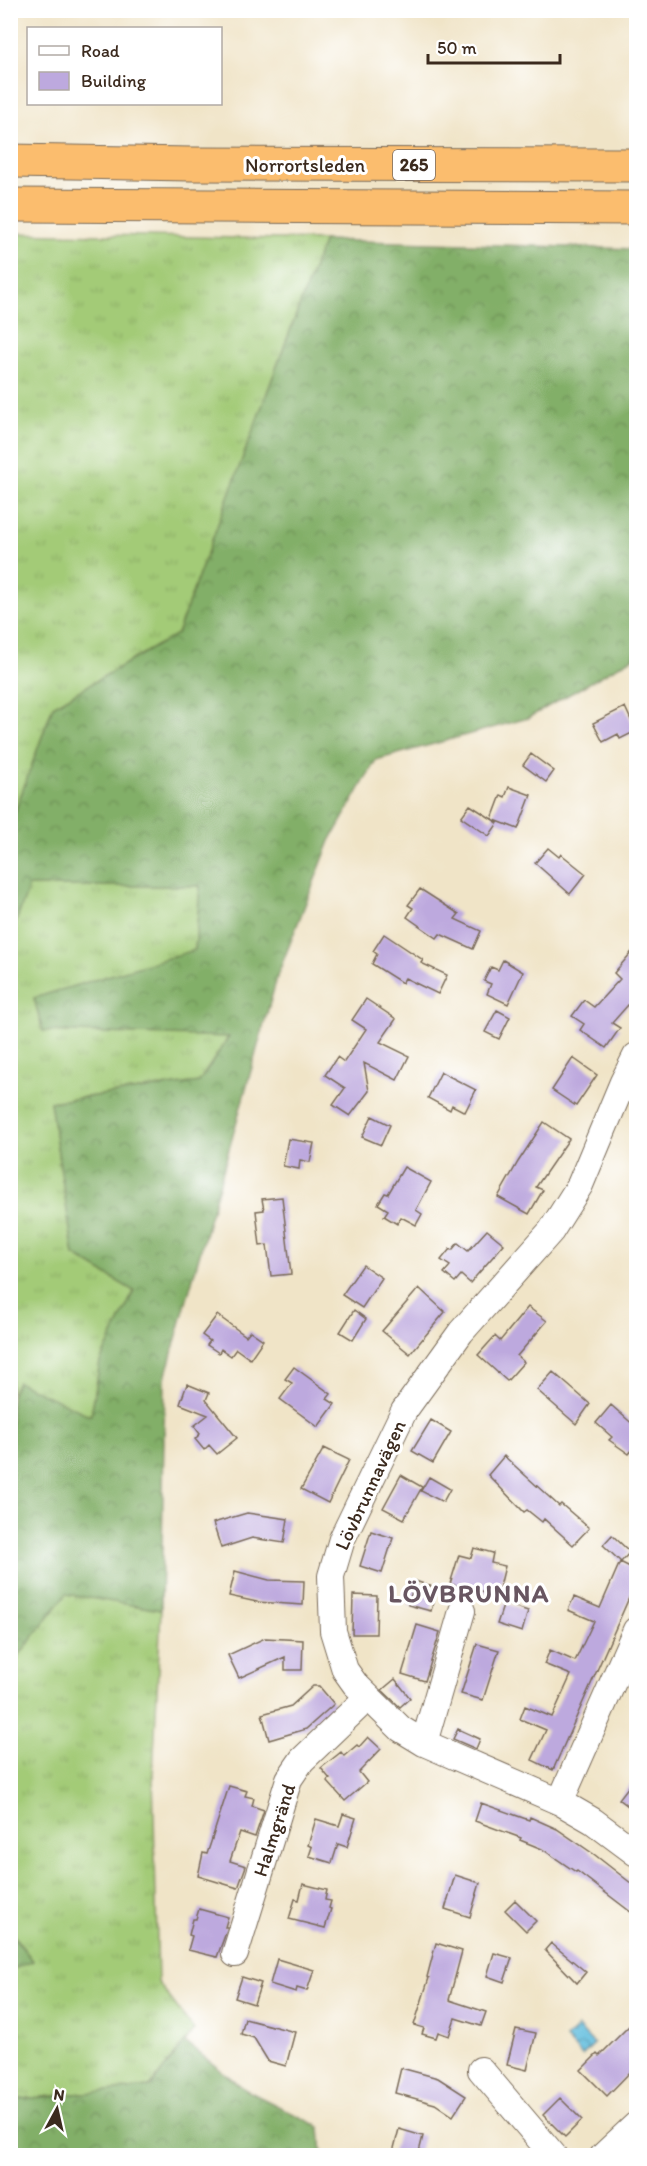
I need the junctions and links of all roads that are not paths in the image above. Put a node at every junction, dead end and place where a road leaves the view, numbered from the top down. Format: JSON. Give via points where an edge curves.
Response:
{"nodes":[{"id":1,"x":636,"y":143,"type":"edge"},
{"id":2,"x":10,"y":161,"type":"edge"},
{"id":3,"x":191,"y":165,"type":"junction"},
{"id":4,"x":636,"y":165,"type":"edge"},
{"id":5,"x":10,"y":205,"type":"edge"},
{"id":6,"x":196,"y":207,"type":"junction"},
{"id":7,"x":636,"y":208,"type":"edge"},
{"id":8,"x":636,"y":225,"type":"edge"},
{"id":9,"x":636,"y":1056,"type":"edge"},
{"id":10,"x":462,"y":1611,"type":"dead end"},
{"id":11,"x":636,"y":1630,"type":"edge"},
{"id":12,"x":368,"y":1697,"type":"junction"},
{"id":13,"x":424,"y":1743,"type":"junction"},
{"id":14,"x":560,"y":1802,"type":"junction"},
{"id":15,"x":636,"y":1853,"type":"edge"},
{"id":16,"x":235,"y":1954,"type":"dead end"},
{"id":17,"x":481,"y":2070,"type":"dead end"},
{"id":18,"x":636,"y":2125,"type":"edge"},
{"id":19,"x":554,"y":2156,"type":"edge"},
{"id":20,"x":603,"y":2156,"type":"edge"}],
"edges":[{"from":1,"to":3,"type":"highway","via":[[338,150]]},
{"from":2,"to":3,"type":"highway","name":"Norrortsleden","number":"265"},
{"from":3,"to":4,"type":"highway","name":"Norrortsleden","number":"265"},
{"from":5,"to":6,"type":"highway","number":"265"},
{"from":6,"to":7,"type":"highway","number":"265"},
{"from":6,"to":8,"type":"highway","via":[[336,222]]},
{"from":9,"to":12,"type":"street","name":"Lövbrunnavägen","via":[[580,1185],[537,1249],[461,1332],[404,1411],[342,1539],[331,1576],[333,1631],[345,1670]]},
{"from":10,"to":13,"type":"street"},
{"from":11,"to":14,"type":"street"},
{"from":12,"to":13,"type":"street","name":"Lövbrunnavägen","via":[[401,1729]]},
{"from":12,"to":16,"type":"street","name":"Halmgränd","via":[[302,1760],[289,1779]]},
{"from":13,"to":14,"type":"street","name":"Lövbrunnavägen"},
{"from":14,"to":15,"type":"street","name":"Lövbrunnavägen"},
{"from":17,"to":19,"type":"street"},
{"from":18,"to":20,"type":"street"}]}
